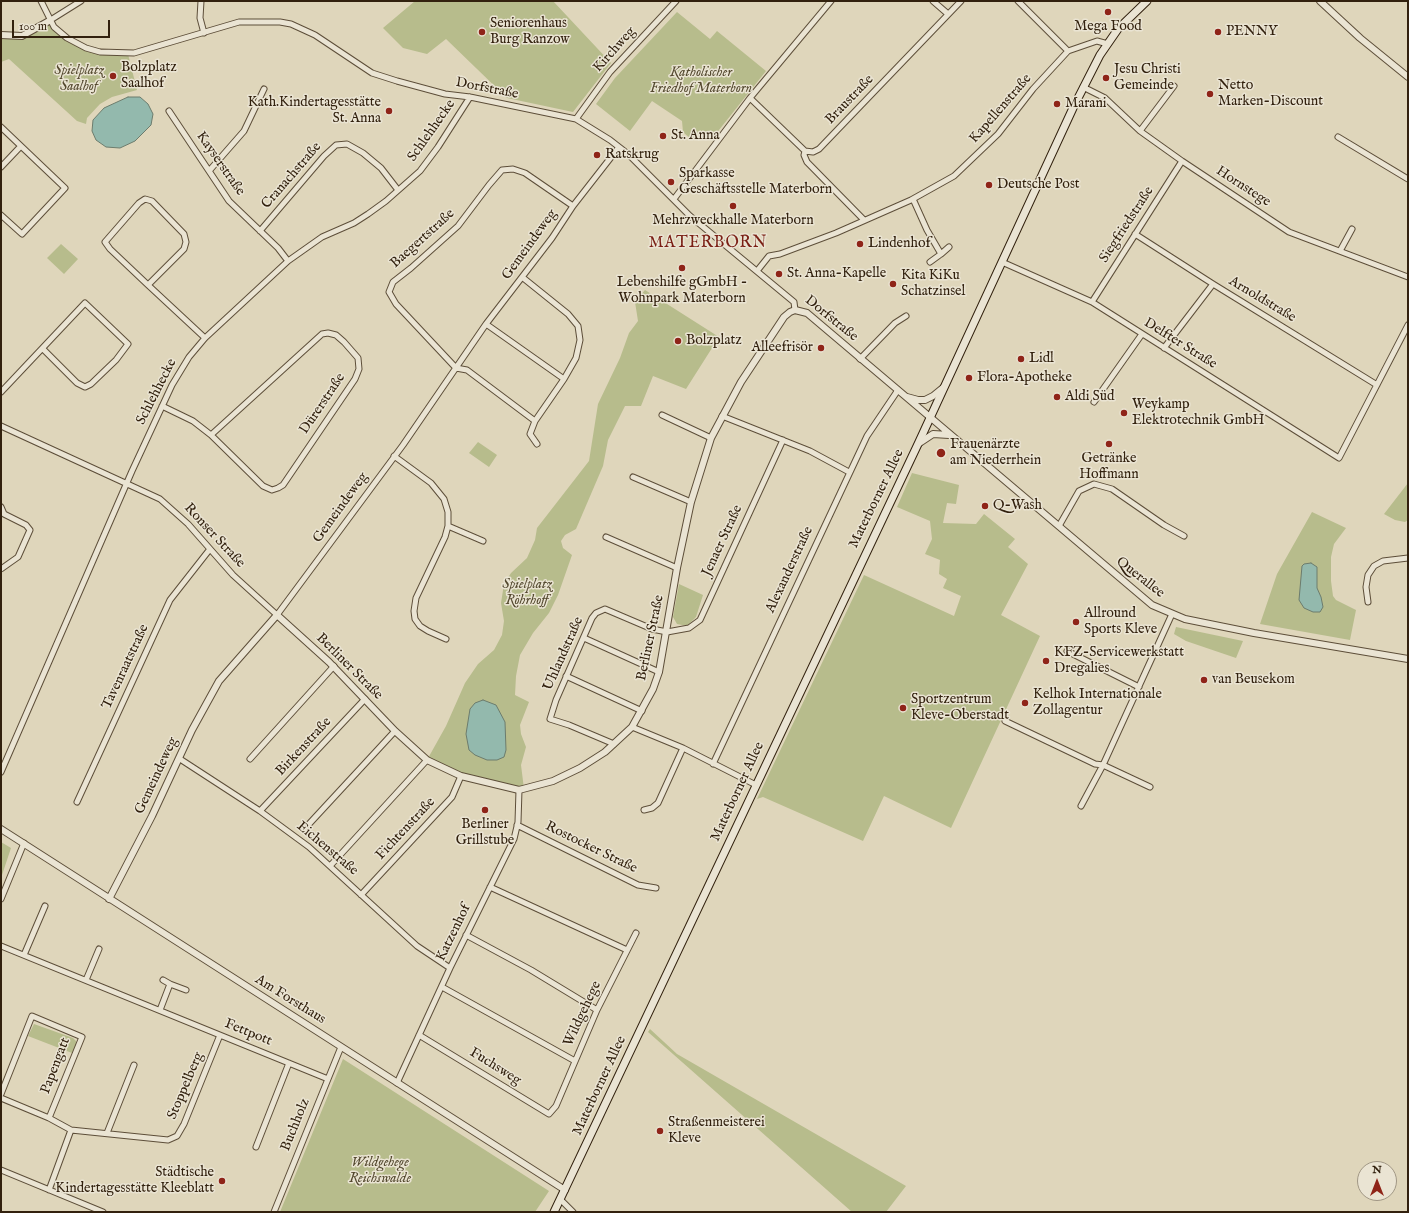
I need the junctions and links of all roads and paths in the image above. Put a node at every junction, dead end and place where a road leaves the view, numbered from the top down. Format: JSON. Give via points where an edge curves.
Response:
{"nodes":[{"id":1,"x":41,"y":1,"type":"edge"},
{"id":2,"x":81,"y":1,"type":"edge"},
{"id":3,"x":201,"y":1,"type":"edge"},
{"id":4,"x":676,"y":1,"type":"edge"},
{"id":5,"x":831,"y":1,"type":"edge"},
{"id":6,"x":933,"y":1,"type":"edge"},
{"id":7,"x":961,"y":1,"type":"edge"},
{"id":8,"x":1018,"y":1,"type":"edge"},
{"id":9,"x":1147,"y":1,"type":"edge"},
{"id":10,"x":1320,"y":1,"type":"edge"},
{"id":11,"x":948,"y":14,"type":"junction"},
{"id":12,"x":49,"y":21,"type":"junction"},
{"id":13,"x":204,"y":33,"type":"junction"},
{"id":14,"x":1,"y":35,"type":"edge"},
{"id":15,"x":1108,"y":44,"type":"junction"},
{"id":16,"x":1068,"y":51,"type":"junction"},
{"id":17,"x":1408,"y":77,"type":"edge"},
{"id":18,"x":1174,"y":86,"type":"dead end"},
{"id":19,"x":1083,"y":88,"type":"junction"},
{"id":20,"x":264,"y":89,"type":"dead end"},
{"id":21,"x":470,"y":97,"type":"junction"},
{"id":22,"x":750,"y":98,"type":"junction"},
{"id":23,"x":169,"y":111,"type":"dead end"},
{"id":24,"x":576,"y":119,"type":"junction"},
{"id":25,"x":1,"y":127,"type":"edge"},
{"id":26,"x":1140,"y":131,"type":"junction"},
{"id":27,"x":1338,"y":137,"type":"dead end"},
{"id":28,"x":619,"y":146,"type":"junction"},
{"id":29,"x":20,"y":147,"type":"junction"},
{"id":30,"x":805,"y":151,"type":"junction"},
{"id":31,"x":1182,"y":161,"type":"junction"},
{"id":32,"x":1,"y":167,"type":"edge"},
{"id":33,"x":208,"y":171,"type":"junction"},
{"id":34,"x":1408,"y":179,"type":"edge"},
{"id":35,"x":398,"y":190,"type":"junction"},
{"id":36,"x":674,"y":199,"type":"junction"},
{"id":37,"x":913,"y":199,"type":"junction"},
{"id":38,"x":573,"y":206,"type":"junction"},
{"id":39,"x":1,"y":215,"type":"edge"},
{"id":40,"x":864,"y":220,"type":"junction"},
{"id":41,"x":1352,"y":229,"type":"dead end"},
{"id":42,"x":260,"y":231,"type":"junction"},
{"id":43,"x":1136,"y":234,"type":"junction"},
{"id":44,"x":949,"y":247,"type":"dead end"},
{"id":45,"x":1340,"y":251,"type":"junction"},
{"id":46,"x":941,"y":254,"type":"junction"},
{"id":47,"x":288,"y":261,"type":"junction"},
{"id":48,"x":930,"y":262,"type":"dead end"},
{"id":49,"x":1002,"y":262,"type":"junction"},
{"id":50,"x":757,"y":271,"type":"junction"},
{"id":51,"x":522,"y":277,"type":"junction"},
{"id":52,"x":1408,"y":277,"type":"edge"},
{"id":53,"x":1213,"y":284,"type":"junction"},
{"id":54,"x":148,"y":285,"type":"junction"},
{"id":55,"x":1092,"y":302,"type":"junction"},
{"id":56,"x":795,"y":310,"type":"junction"},
{"id":57,"x":906,"y":316,"type":"dead end"},
{"id":58,"x":486,"y":324,"type":"junction"},
{"id":59,"x":1408,"y":326,"type":"edge"},
{"id":60,"x":1142,"y":334,"type":"junction"},
{"id":61,"x":205,"y":338,"type":"junction"},
{"id":62,"x":1164,"y":348,"type":"junction"},
{"id":63,"x":43,"y":349,"type":"junction"},
{"id":64,"x":860,"y":359,"type":"junction"},
{"id":65,"x":456,"y":368,"type":"junction"},
{"id":66,"x":564,"y":378,"type":"junction"},
{"id":67,"x":1377,"y":385,"type":"junction"},
{"id":68,"x":944,"y":387,"type":"junction"},
{"id":69,"x":898,"y":390,"type":"junction"},
{"id":70,"x":1,"y":392,"type":"edge"},
{"id":71,"x":904,"y":396,"type":"junction"},
{"id":72,"x":1094,"y":402,"type":"dead end"},
{"id":73,"x":162,"y":406,"type":"junction"},
{"id":74,"x":662,"y":415,"type":"dead end"},
{"id":75,"x":722,"y":416,"type":"junction"},
{"id":76,"x":930,"y":417,"type":"junction"},
{"id":77,"x":535,"y":421,"type":"junction"},
{"id":78,"x":1,"y":426,"type":"edge"},
{"id":79,"x":211,"y":435,"type":"junction"},
{"id":80,"x":953,"y":436,"type":"junction"},
{"id":81,"x":711,"y":438,"type":"junction"},
{"id":82,"x":783,"y":440,"type":"junction"},
{"id":83,"x":536,"y":444,"type":"dead end"},
{"id":84,"x":918,"y":444,"type":"junction"},
{"id":85,"x":394,"y":456,"type":"junction"},
{"id":86,"x":849,"y":472,"type":"junction"},
{"id":87,"x":633,"y":477,"type":"dead end"},
{"id":88,"x":127,"y":483,"type":"junction"},
{"id":89,"x":691,"y":502,"type":"junction"},
{"id":90,"x":1,"y":507,"type":"edge"},
{"id":91,"x":448,"y":526,"type":"junction"},
{"id":92,"x":1059,"y":526,"type":"junction"},
{"id":93,"x":1184,"y":536,"type":"dead end"},
{"id":94,"x":606,"y":537,"type":"dead end"},
{"id":95,"x":483,"y":541,"type":"dead end"},
{"id":96,"x":210,"y":549,"type":"junction"},
{"id":97,"x":1408,"y":558,"type":"edge"},
{"id":98,"x":677,"y":568,"type":"junction"},
{"id":99,"x":1,"y":569,"type":"edge"},
{"id":100,"x":1368,"y":602,"type":"dead end"},
{"id":101,"x":1172,"y":614,"type":"junction"},
{"id":102,"x":276,"y":616,"type":"junction"},
{"id":103,"x":667,"y":632,"type":"junction"},
{"id":104,"x":584,"y":638,"type":"junction"},
{"id":105,"x":446,"y":639,"type":"dead end"},
{"id":106,"x":1067,"y":651,"type":"dead end"},
{"id":107,"x":1408,"y":659,"type":"edge"},
{"id":108,"x":334,"y":666,"type":"junction"},
{"id":109,"x":659,"y":672,"type":"junction"},
{"id":110,"x":566,"y":676,"type":"junction"},
{"id":111,"x":1139,"y":687,"type":"junction"},
{"id":112,"x":365,"y":699,"type":"junction"},
{"id":113,"x":642,"y":711,"type":"junction"},
{"id":114,"x":1005,"y":721,"type":"dead end"},
{"id":115,"x":632,"y":727,"type":"junction"},
{"id":116,"x":395,"y":731,"type":"junction"},
{"id":117,"x":614,"y":744,"type":"junction"},
{"id":118,"x":683,"y":748,"type":"junction"},
{"id":119,"x":180,"y":759,"type":"junction"},
{"id":120,"x":250,"y":759,"type":"dead end"},
{"id":121,"x":427,"y":760,"type":"junction"},
{"id":122,"x":713,"y":764,"type":"junction"},
{"id":123,"x":1103,"y":765,"type":"junction"},
{"id":124,"x":1,"y":772,"type":"edge"},
{"id":125,"x":461,"y":776,"type":"junction"},
{"id":126,"x":756,"y":785,"type":"junction"},
{"id":127,"x":1150,"y":787,"type":"dead end"},
{"id":128,"x":519,"y":790,"type":"junction"},
{"id":129,"x":77,"y":802,"type":"dead end"},
{"id":130,"x":1081,"y":806,"type":"dead end"},
{"id":131,"x":644,"y":810,"type":"dead end"},
{"id":132,"x":260,"y":811,"type":"junction"},
{"id":133,"x":309,"y":824,"type":"dead end"},
{"id":134,"x":517,"y":825,"type":"junction"},
{"id":135,"x":1,"y":829,"type":"edge"},
{"id":136,"x":24,"y":843,"type":"junction"},
{"id":137,"x":330,"y":866,"type":"junction"},
{"id":138,"x":490,"y":887,"type":"junction"},
{"id":139,"x":656,"y":888,"type":"dead end"},
{"id":140,"x":361,"y":895,"type":"junction"},
{"id":141,"x":1,"y":899,"type":"edge"},
{"id":142,"x":109,"y":899,"type":"junction"},
{"id":143,"x":45,"y":906,"type":"dead end"},
{"id":144,"x":636,"y":933,"type":"dead end"},
{"id":145,"x":466,"y":935,"type":"junction"},
{"id":146,"x":1,"y":946,"type":"edge"},
{"id":147,"x":99,"y":949,"type":"dead end"},
{"id":148,"x":627,"y":950,"type":"junction"},
{"id":149,"x":24,"y":955,"type":"junction"},
{"id":150,"x":450,"y":968,"type":"junction"},
{"id":151,"x":86,"y":980,"type":"junction"},
{"id":152,"x":163,"y":980,"type":"dead end"},
{"id":153,"x":170,"y":984,"type":"junction"},
{"id":154,"x":442,"y":987,"type":"junction"},
{"id":155,"x":186,"y":990,"type":"dead end"},
{"id":156,"x":160,"y":1010,"type":"junction"},
{"id":157,"x":597,"y":1010,"type":"junction"},
{"id":158,"x":220,"y":1035,"type":"junction"},
{"id":159,"x":419,"y":1035,"type":"junction"},
{"id":160,"x":341,"y":1047,"type":"junction"},
{"id":161,"x":575,"y":1061,"type":"junction"},
{"id":162,"x":288,"y":1063,"type":"junction"},
{"id":163,"x":134,"y":1065,"type":"dead end"},
{"id":164,"x":328,"y":1079,"type":"junction"},
{"id":165,"x":397,"y":1083,"type":"junction"},
{"id":166,"x":1,"y":1094,"type":"edge"},
{"id":167,"x":1,"y":1098,"type":"edge"},
{"id":168,"x":556,"y":1106,"type":"joint"},
{"id":169,"x":49,"y":1118,"type":"junction"},
{"id":170,"x":71,"y":1130,"type":"junction"},
{"id":171,"x":107,"y":1133,"type":"junction"},
{"id":172,"x":256,"y":1147,"type":"dead end"},
{"id":173,"x":1,"y":1170,"type":"edge"},
{"id":174,"x":49,"y":1190,"type":"junction"},
{"id":175,"x":565,"y":1190,"type":"junction"},
{"id":176,"x":561,"y":1200,"type":"junction"},
{"id":177,"x":103,"y":1212,"type":"edge"},
{"id":178,"x":274,"y":1212,"type":"edge"},
{"id":179,"x":554,"y":1212,"type":"edge"},
{"id":180,"x":573,"y":1212,"type":"edge"}],
"edges":[{"from":1,"to":12,"type":"street"},
{"from":2,"to":12,"type":"street"},
{"from":3,"to":13,"type":"street","via":[[200,18]]},
{"from":4,"to":24,"type":"street","name":"Kirchweg","via":[[610,72]]},
{"from":5,"to":22,"type":"street"},
{"from":6,"to":11,"type":"street"},
{"from":7,"to":11,"type":"street","name":"Braustraße"},
{"from":8,"to":16,"type":"street"},
{"from":9,"to":15,"type":"main road","name":"Materborner Allee","via":[[1118,29]]},
{"from":10,"to":17,"type":"street"},
{"from":11,"to":30,"type":"street","name":"Braustraße","via":[[819,149],[813,152]]},
{"from":12,"to":13,"type":"street","name":"Dorfstraße","via":[[75,42],[109,54],[134,53]]},
{"from":12,"to":14,"type":"street","via":[[22,36]]},
{"from":13,"to":21,"type":"street","name":"Dorfstraße","via":[[240,22],[268,21],[291,24],[315,34],[372,73],[445,94]]},
{"from":15,"to":16,"type":"street","name":"Kapellenstraße","via":[[1096,41]]},
{"from":15,"to":19,"type":"main road","name":"Materborner Allee"},
{"from":16,"to":37,"type":"street","name":"Kapellenstraße","via":[[1033,89],[998,134],[974,158],[954,176]]},
{"from":18,"to":26,"type":"street"},
{"from":19,"to":26,"type":"street","name":"Hornstege","via":[[1105,98]]},
{"from":19,"to":49,"type":"main road","name":"Materborner Allee"},
{"from":20,"to":33,"type":"street","via":[[244,131]]},
{"from":21,"to":24,"type":"street","name":"Dorfstraße"},
{"from":21,"to":35,"type":"street","name":"Schlehhecke","via":[[420,171]]},
{"from":22,"to":30,"type":"street"},
{"from":22,"to":36,"type":"street"},
{"from":23,"to":33,"type":"street","name":"Kayserstraße"},
{"from":24,"to":28,"type":"street","name":"Dorfstraße"},
{"from":25,"to":29,"type":"street"},
{"from":26,"to":31,"type":"street","name":"Hornstege"},
{"from":27,"to":34,"type":"street"},
{"from":28,"to":36,"type":"street","name":"Dorfstraße"},
{"from":28,"to":38,"type":"street","name":"Gemeindeweg"},
{"from":29,"to":32,"type":"street"},
{"from":29,"to":39,"type":"street","via":[[65,188],[22,234]]},
{"from":30,"to":40,"type":"street","via":[[807,162]]},
{"from":31,"to":43,"type":"street","name":"Siegfriedstraße"},
{"from":31,"to":45,"type":"street","name":"Hornstege","via":[[1289,232]]},
{"from":33,"to":42,"type":"street","name":"Kayserstraße","via":[[229,201]]},
{"from":35,"to":42,"type":"street","name":"Cranachstraße","via":[[381,168],[363,153],[347,144],[336,145]]},
{"from":35,"to":47,"type":"street","name":"Schlehhecke","via":[[368,214],[322,237]]},
{"from":36,"to":50,"type":"street","name":"Dorfstraße","via":[[690,216]]},
{"from":37,"to":40,"type":"street","name":"Kapellenstraße"},
{"from":37,"to":46,"type":"street"},
{"from":38,"to":51,"type":"street","name":"Gemeindeweg"},
{"from":38,"to":65,"type":"street","name":"Baegertstraße","via":[[525,173],[513,169],[502,170],[458,226],[393,282],[389,292],[392,298]]},
{"from":40,"to":50,"type":"street","name":"Kapellenstraße","via":[[806,245],[769,256]]},
{"from":41,"to":45,"type":"street"},
{"from":42,"to":47,"type":"street","name":"Kayserstraße"},
{"from":43,"to":53,"type":"street","name":"Arnoldstraße"},
{"from":43,"to":55,"type":"street","name":"Siegfriedstraße"},
{"from":44,"to":46,"type":"street"},
{"from":45,"to":52,"type":"street","name":"Hornstege"},
{"from":46,"to":48,"type":"street"},
{"from":47,"to":61,"type":"street","name":"Schlehhecke"},
{"from":49,"to":55,"type":"street","name":"Delfter Straße"},
{"from":49,"to":68,"type":"main road","name":"Materborner Allee"},
{"from":50,"to":56,"type":"street","name":"Dorfstraße","via":[[794,302]]},
{"from":51,"to":58,"type":"street","name":"Gemeindeweg"},
{"from":51,"to":66,"type":"street","via":[[568,314],[578,326],[580,340],[576,358]]},
{"from":53,"to":62,"type":"street"},
{"from":53,"to":67,"type":"street","name":"Arnoldstraße"},
{"from":54,"to":54,"type":"street","via":[[184,248],[186,242],[184,234],[152,202],[145,199],[105,242]]},
{"from":54,"to":61,"type":"street"},
{"from":55,"to":60,"type":"street","name":"Delfter Straße"},
{"from":56,"to":64,"type":"street","name":"Dorfstraße","via":[[807,313]]},
{"from":56,"to":75,"type":"street","name":"Berliner Straße","via":[[784,317]]},
{"from":57,"to":64,"type":"street","name":"Dorfstraße","via":[[895,323]]},
{"from":58,"to":65,"type":"street","name":"Gemeindeweg"},
{"from":58,"to":66,"type":"street"},
{"from":59,"to":67,"type":"street"},
{"from":60,"to":62,"type":"street","name":"Delfter Straße"},
{"from":60,"to":72,"type":"street"},
{"from":61,"to":73,"type":"street","name":"Schlehhecke","via":[[189,357]]},
{"from":62,"to":67,"type":"street","name":"Delfter Straße","via":[[1339,458]]},
{"from":63,"to":63,"type":"street","via":[[85,303],[128,344],[116,360],[85,387],[77,384]]},
{"from":63,"to":70,"type":"street"},
{"from":64,"to":69,"type":"street","name":"Dorfstraße"},
{"from":65,"to":77,"type":"street","via":[[467,370]]},
{"from":65,"to":85,"type":"street","name":"Gemeindeweg"},
{"from":66,"to":77,"type":"street"},
{"from":68,"to":71,"type":"street","via":[[925,400]]},
{"from":68,"to":76,"type":"main road","name":"Materborner Allee"},
{"from":69,"to":71,"type":"street","name":"Dorfstraße"},
{"from":69,"to":86,"type":"street","name":"Alexanderstraße","via":[[867,436]]},
{"from":71,"to":76,"type":"street","name":"Dorfstraße"},
{"from":73,"to":79,"type":"street","name":"Dürerstraße","via":[[193,421]]},
{"from":73,"to":88,"type":"street","name":"Schlehhecke"},
{"from":74,"to":81,"type":"street"},
{"from":75,"to":81,"type":"street","name":"Berliner Straße"},
{"from":75,"to":82,"type":"street"},
{"from":76,"to":80,"type":"street","name":"Querallee"},
{"from":76,"to":84,"type":"main road","name":"Materborner Allee"},
{"from":77,"to":83,"type":"street","via":[[530,434]]},
{"from":78,"to":88,"type":"street","name":"Ronser Straße"},
{"from":79,"to":79,"type":"street","name":"Dürerstraße","via":[[263,486],[272,490],[278,488],[283,485],[355,379],[359,369],[358,358],[336,335],[322,334]]},
{"from":80,"to":84,"type":"street","via":[[931,434]]},
{"from":80,"to":92,"type":"street","name":"Querallee"},
{"from":81,"to":89,"type":"street","name":"Berliner Straße"},
{"from":82,"to":86,"type":"street"},
{"from":82,"to":103,"type":"street","name":"Jenaer Straße","via":[[700,620],[689,628]]},
{"from":84,"to":126,"type":"main road","name":"Materborner Allee"},
{"from":85,"to":91,"type":"street","via":[[421,474],[439,492],[448,512]]},
{"from":85,"to":102,"type":"street","name":"Gemeindeweg"},
{"from":86,"to":122,"type":"street","name":"Alexanderstraße"},
{"from":87,"to":89,"type":"street"},
{"from":88,"to":96,"type":"street","name":"Ronser Straße","via":[[160,499],[188,524]]},
{"from":88,"to":124,"type":"street","name":"Schlehhecke"},
{"from":89,"to":98,"type":"street","name":"Berliner Straße"},
{"from":90,"to":99,"type":"street","via":[[4,514],[26,525],[30,530],[18,557]]},
{"from":91,"to":95,"type":"street"},
{"from":91,"to":105,"type":"street","via":[[416,598],[414,611],[415,619],[420,626]]},
{"from":92,"to":93,"type":"street","via":[[1079,491],[1094,484],[1112,489]]},
{"from":92,"to":101,"type":"street","name":"Querallee","via":[[1144,600]]},
{"from":94,"to":98,"type":"street"},
{"from":96,"to":102,"type":"street","name":"Ronser Straße"},
{"from":96,"to":129,"type":"street","name":"Tavenraatstraße","via":[[170,600]]},
{"from":97,"to":100,"type":"street","via":[[1383,561],[1374,566],[1368,575]]},
{"from":98,"to":103,"type":"street","name":"Berliner Straße"},
{"from":101,"to":107,"type":"street","name":"Querallee","via":[[1254,634]]},
{"from":101,"to":111,"type":"street"},
{"from":102,"to":108,"type":"street","name":"Berliner Straße"},
{"from":102,"to":119,"type":"street","name":"Gemeindeweg","via":[[220,681],[192,730]]},
{"from":103,"to":104,"type":"street","name":"Uhlandstraße","via":[[652,629],[605,609],[596,613]]},
{"from":103,"to":109,"type":"street","name":"Berliner Straße"},
{"from":104,"to":109,"type":"street"},
{"from":104,"to":110,"type":"street","name":"Uhlandstraße"},
{"from":106,"to":111,"type":"street"},
{"from":108,"to":112,"type":"street","name":"Berliner Straße"},
{"from":108,"to":120,"type":"street"},
{"from":109,"to":113,"type":"street","name":"Berliner Straße"},
{"from":110,"to":113,"type":"street"},
{"from":110,"to":117,"type":"street","name":"Uhlandstraße","via":[[550,719],[569,724]]},
{"from":111,"to":123,"type":"street"},
{"from":112,"to":116,"type":"street","name":"Berliner Straße"},
{"from":112,"to":132,"type":"street","name":"Birkenstraße"},
{"from":113,"to":115,"type":"street","name":"Berliner Straße"},
{"from":114,"to":123,"type":"street","via":[[1095,764]]},
{"from":115,"to":117,"type":"street","name":"Berliner Straße"},
{"from":115,"to":118,"type":"street"},
{"from":116,"to":121,"type":"street","name":"Berliner Straße"},
{"from":116,"to":133,"type":"street"},
{"from":117,"to":128,"type":"street","name":"Berliner Straße","via":[[580,768],[553,781]]},
{"from":118,"to":122,"type":"street"},
{"from":118,"to":131,"type":"street","via":[[658,804]]},
{"from":119,"to":132,"type":"street","name":"Eichenstraße"},
{"from":119,"to":142,"type":"street","name":"Gemeindeweg"},
{"from":121,"to":125,"type":"street","name":"Berliner Straße"},
{"from":121,"to":137,"type":"street"},
{"from":122,"to":126,"type":"street"},
{"from":123,"to":127,"type":"street"},
{"from":123,"to":130,"type":"street"},
{"from":125,"to":128,"type":"street","name":"Berliner Straße"},
{"from":125,"to":140,"type":"street","name":"Fichtenstraße","via":[[452,797]]},
{"from":126,"to":175,"type":"main road","name":"Materborner Allee"},
{"from":128,"to":134,"type":"street","name":"Katzenhof"},
{"from":132,"to":137,"type":"street","name":"Eichenstraße"},
{"from":134,"to":138,"type":"street","name":"Katzenhof","via":[[514,838]]},
{"from":134,"to":139,"type":"street","name":"Rostocker Straße","via":[[638,885]]},
{"from":135,"to":136,"type":"street","name":"Am Forsthaus"},
{"from":136,"to":141,"type":"street"},
{"from":136,"to":142,"type":"street","name":"Am Forsthaus"},
{"from":137,"to":140,"type":"street","name":"Eichenstraße"},
{"from":138,"to":145,"type":"street","name":"Katzenhof"},
{"from":138,"to":148,"type":"street"},
{"from":140,"to":150,"type":"street","name":"Eichenstraße","via":[[417,946]]},
{"from":142,"to":160,"type":"street","name":"Am Forsthaus"},
{"from":143,"to":149,"type":"street"},
{"from":144,"to":148,"type":"street","name":"Wildgehege"},
{"from":145,"to":150,"type":"street","name":"Katzenhof"},
{"from":145,"to":157,"type":"street"},
{"from":146,"to":149,"type":"street","name":"Fettpott"},
{"from":147,"to":151,"type":"street"},
{"from":148,"to":157,"type":"street","name":"Wildgehege"},
{"from":149,"to":151,"type":"street","name":"Fettpott"},
{"from":150,"to":154,"type":"street","name":"Katzenhof"},
{"from":151,"to":156,"type":"street","name":"Fettpott"},
{"from":152,"to":153,"type":"street"},
{"from":153,"to":155,"type":"street"},
{"from":153,"to":156,"type":"street"},
{"from":154,"to":159,"type":"street","name":"Katzenhof"},
{"from":154,"to":161,"type":"street"},
{"from":156,"to":158,"type":"street","name":"Fettpott"},
{"from":157,"to":161,"type":"street","name":"Wildgehege"},
{"from":158,"to":162,"type":"street","name":"Fettpott"},
{"from":158,"to":171,"type":"street","name":"Stoppelberg","via":[[177,1136],[168,1140]]},
{"from":159,"to":165,"type":"street","name":"Katzenhof"},
{"from":159,"to":168,"type":"street","name":"Fuchsweg","via":[[549,1114]]},
{"from":160,"to":164,"type":"street","name":"Buchholz"},
{"from":160,"to":165,"type":"street","name":"Am Forsthaus"},
{"from":161,"to":168,"type":"street","name":"Wildgehege"},
{"from":162,"to":164,"type":"street","name":"Fettpott"},
{"from":162,"to":172,"type":"street"},
{"from":163,"to":171,"type":"street"},
{"from":164,"to":178,"type":"street","name":"Buchholz"},
{"from":165,"to":175,"type":"street","name":"Am Forsthaus"},
{"from":166,"to":169,"type":"street","name":"Papengatt","via":[[32,1016],[82,1037]]},
{"from":167,"to":169,"type":"street","name":"Stoppelberg"},
{"from":169,"to":170,"type":"street","name":"Stoppelberg"},
{"from":170,"to":171,"type":"street","name":"Stoppelberg"},
{"from":170,"to":174,"type":"street"},
{"from":173,"to":174,"type":"street"},
{"from":174,"to":177,"type":"street"},
{"from":175,"to":176,"type":"main road","name":"Materborner Allee"},
{"from":176,"to":179,"type":"main road","name":"Materborner Allee"},
{"from":176,"to":180,"type":"street"}]}
